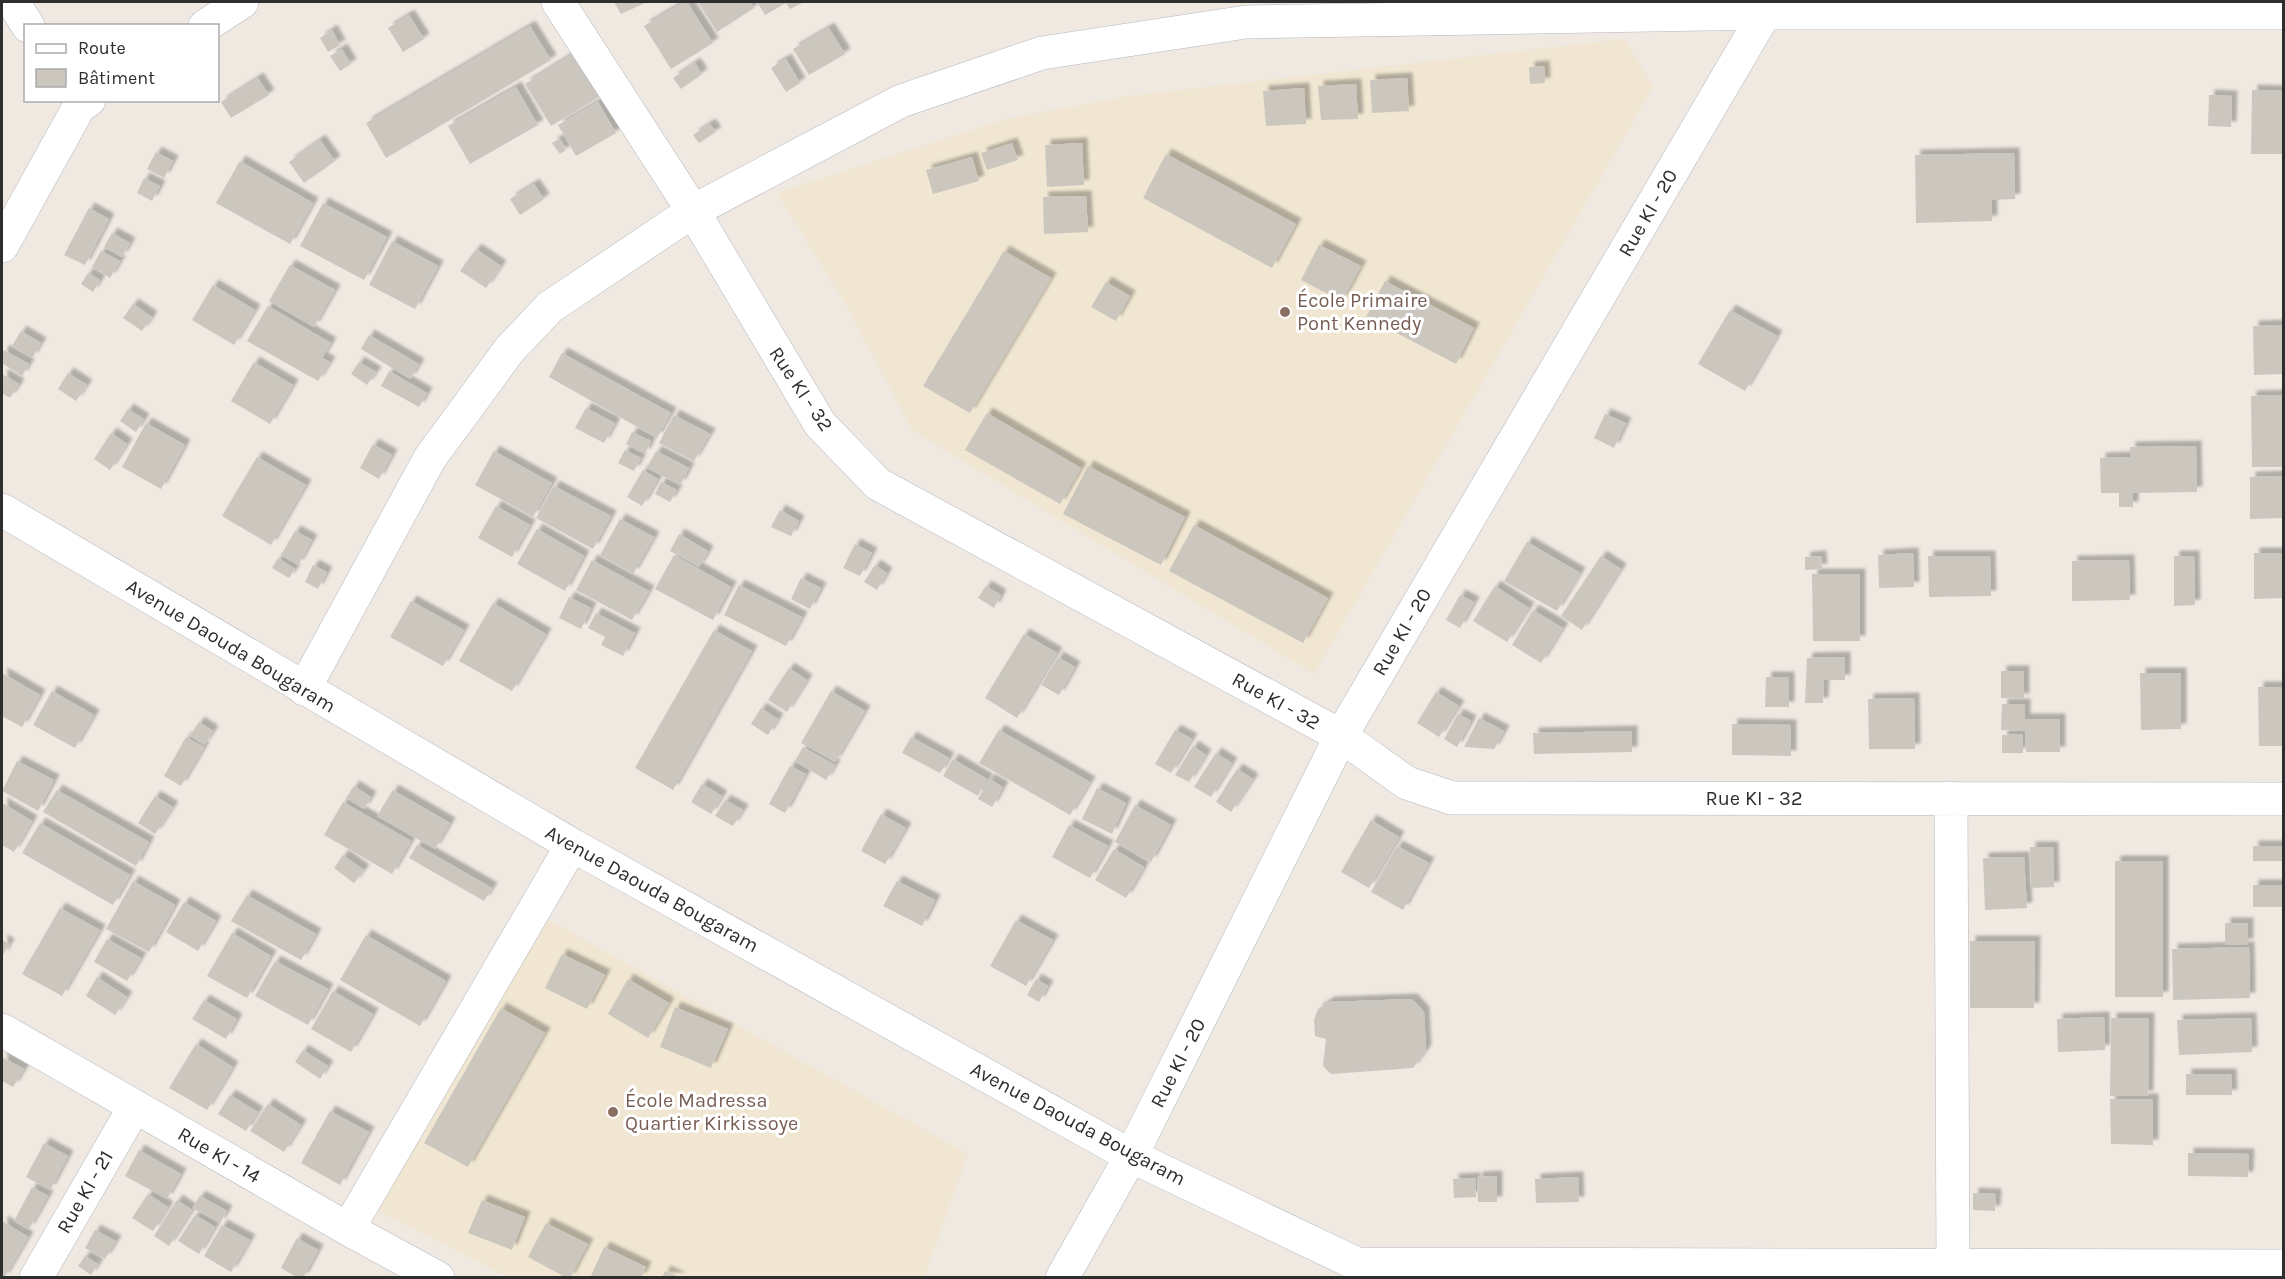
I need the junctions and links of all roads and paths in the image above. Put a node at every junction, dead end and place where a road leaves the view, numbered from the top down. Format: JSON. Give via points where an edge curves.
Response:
{"nodes":[{"id":1,"x":13,"y":2,"type":"edge"},
{"id":2,"x":242,"y":2,"type":"edge"},
{"id":3,"x":558,"y":2,"type":"edge"},
{"id":4,"x":1765,"y":7,"type":"edge"},
{"id":5,"x":2283,"y":13,"type":"edge"},
{"id":6,"x":27,"y":24,"type":"edge"},
{"id":7,"x":208,"y":24,"type":"edge"},
{"id":8,"x":81,"y":102,"type":"edge"},
{"id":9,"x":693,"y":211,"type":"junction"},
{"id":10,"x":2,"y":246,"type":"edge"},
{"id":11,"x":2,"y":510,"type":"edge"},
{"id":12,"x":304,"y":689,"type":"junction"},
{"id":13,"x":1341,"y":736,"type":"junction"},
{"id":14,"x":1951,"y":798,"type":"junction"},
{"id":15,"x":2283,"y":799,"type":"edge"},
{"id":16,"x":572,"y":845,"type":"junction"},
{"id":17,"x":2,"y":1029,"type":"edge"},
{"id":18,"x":135,"y":1106,"type":"junction"},
{"id":19,"x":1131,"y":1156,"type":"junction"},
{"id":20,"x":348,"y":1229,"type":"junction"},
{"id":21,"x":1953,"y":1266,"type":"junction"},
{"id":22,"x":2283,"y":1266,"type":"edge"},
{"id":23,"x":1669,"y":1271,"type":"edge"},
{"id":24,"x":2066,"y":1271,"type":"edge"},
{"id":25,"x":36,"y":1278,"type":"edge"},
{"id":26,"x":438,"y":1278,"type":"edge"},
{"id":27,"x":1062,"y":1278,"type":"edge"}],
"edges":[{"from":1,"to":6,"type":"street"},
{"from":2,"to":7,"type":"street"},
{"from":3,"to":9,"type":"street","name":"Rue KI - 32"},
{"from":4,"to":5,"type":"street"},
{"from":4,"to":9,"type":"street","via":[[1246,22],[1042,53],[901,101]]},
{"from":4,"to":13,"type":"street","name":"Rue KI - 20"},
{"from":8,"to":10,"type":"street"},
{"from":9,"to":12,"type":"street","via":[[550,307],[510,349],[430,458]]},
{"from":9,"to":13,"type":"street","name":"Rue KI - 32","via":[[819,423],[878,484]]},
{"from":11,"to":12,"type":"street","name":"Avenue Daouda Bougaram"},
{"from":12,"to":16,"type":"street","name":"Avenue Daouda Bougaram"},
{"from":13,"to":14,"type":"street","name":"Rue KI - 32","via":[[1407,783],[1452,798]]},
{"from":13,"to":19,"type":"street","name":"Rue KI - 20"},
{"from":14,"to":15,"type":"street","name":"Rue KI - 32"},
{"from":14,"to":21,"type":"street"},
{"from":16,"to":19,"type":"street","name":"Avenue Daouda Bougaram"},
{"from":16,"to":20,"type":"street"},
{"from":17,"to":18,"type":"street","name":"Rue KI - 14"},
{"from":18,"to":20,"type":"street","name":"Rue KI - 14"},
{"from":18,"to":25,"type":"street","name":"Rue KI - 21"},
{"from":19,"to":23,"type":"street","name":"Avenue Daouda Bougaram","via":[[1357,1264]]},
{"from":19,"to":27,"type":"street","name":"Rue KI - 20"},
{"from":20,"to":26,"type":"street","name":"Rue KI - 14"},
{"from":21,"to":23,"type":"street","name":"Avenue Daouda Bougaram"},
{"from":21,"to":24,"type":"street","name":"Avenue Daouda Bougaram"},
{"from":22,"to":24,"type":"street","name":"Avenue Daouda Bougaram"}]}
